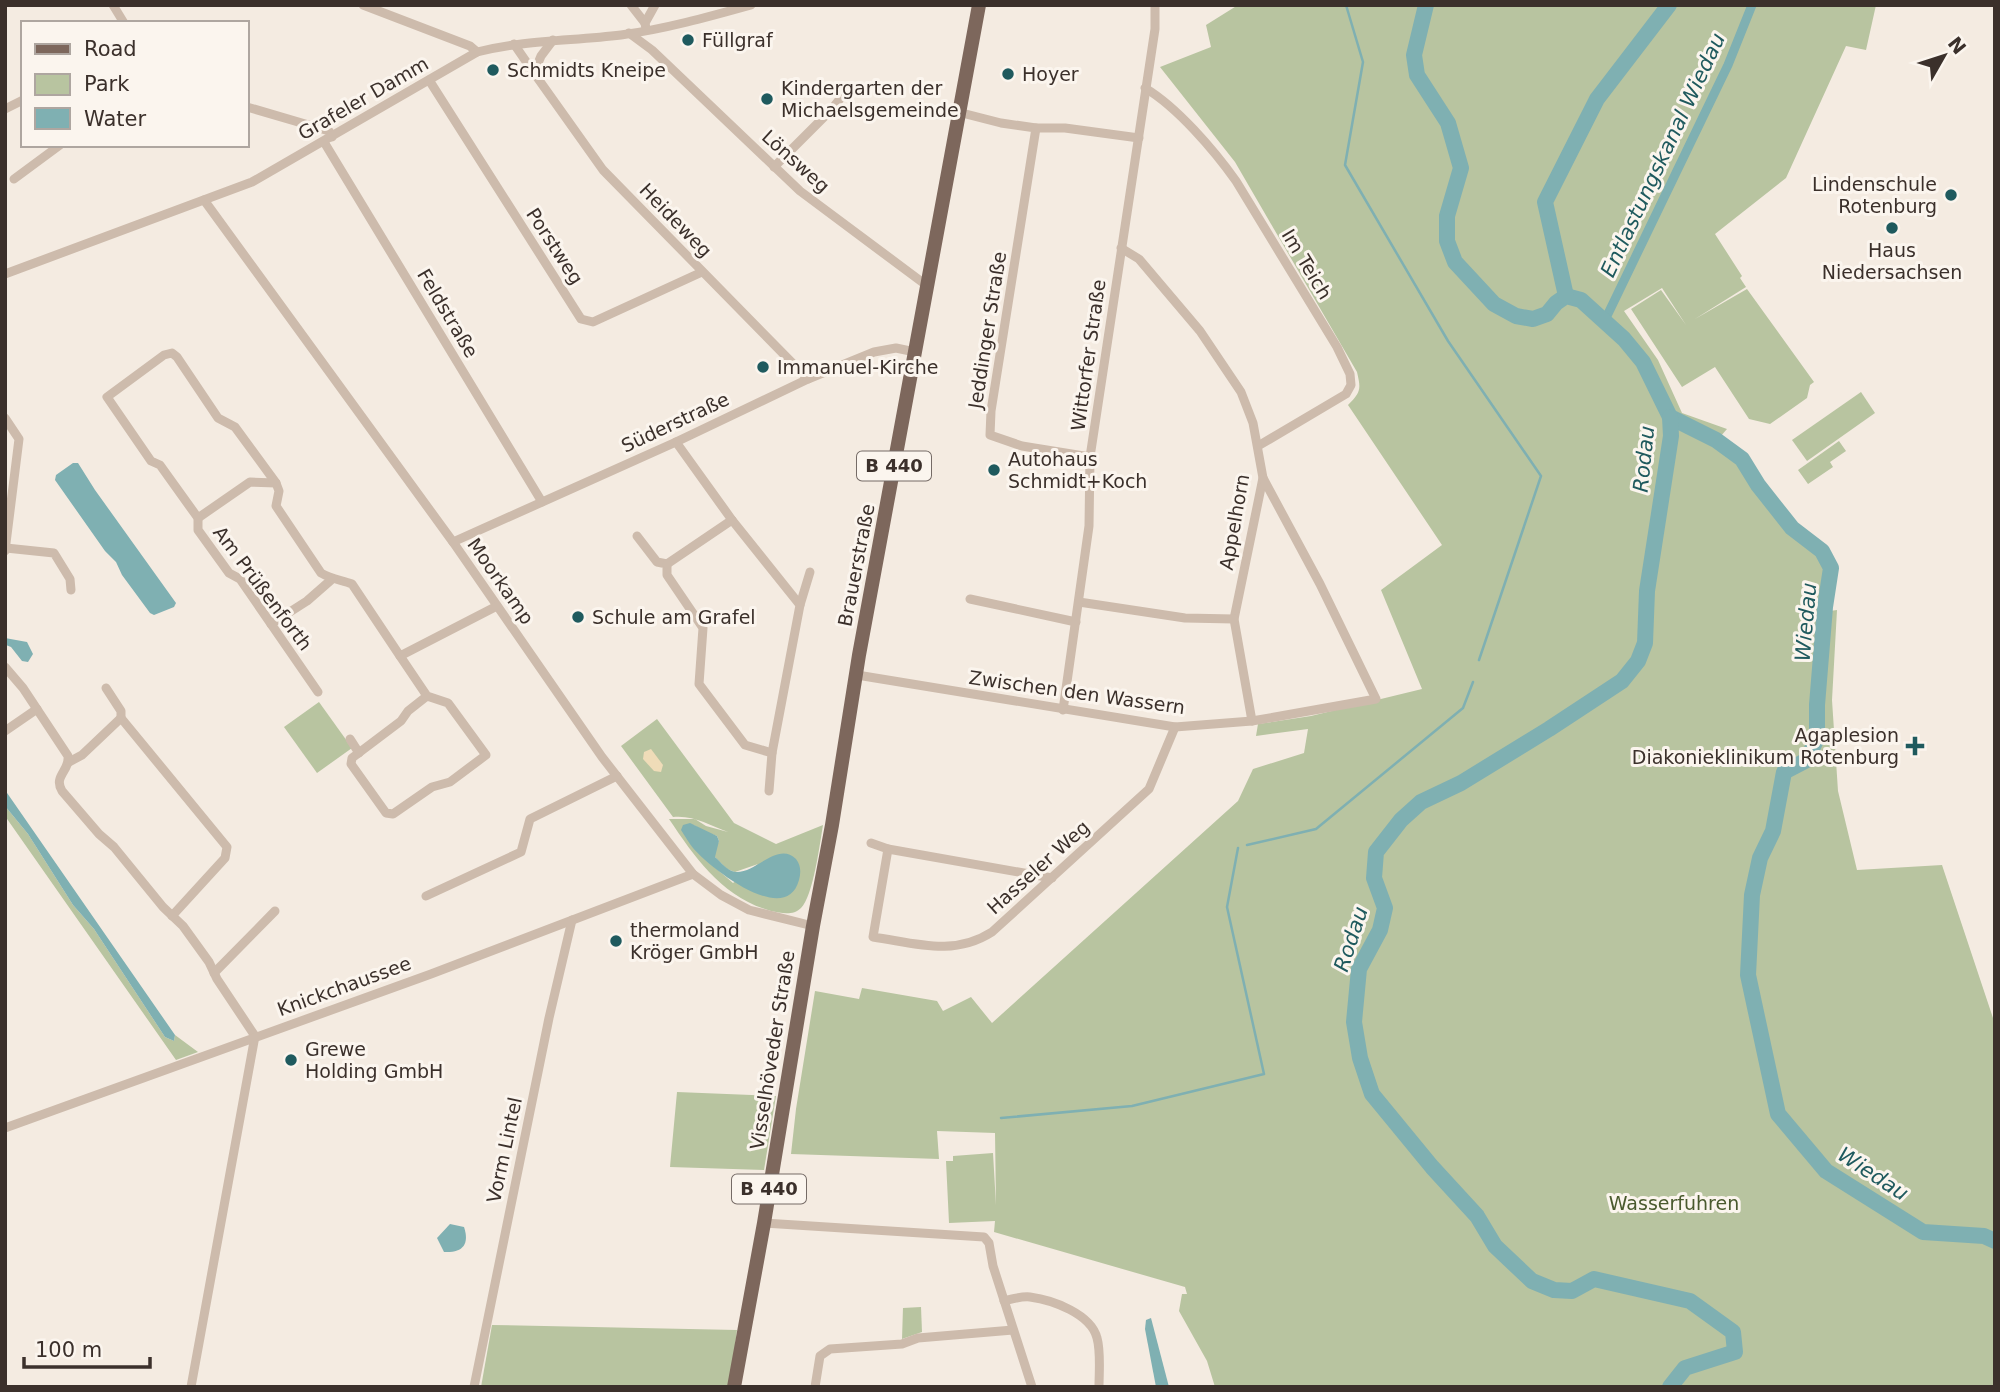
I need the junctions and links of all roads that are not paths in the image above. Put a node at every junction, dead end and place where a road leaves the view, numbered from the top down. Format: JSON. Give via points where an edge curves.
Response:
{"nodes":[{"id":1,"x":113,"y":5,"type":"edge"},
{"id":2,"x":631,"y":5,"type":"edge"},
{"id":3,"x":655,"y":5,"type":"edge"},
{"id":4,"x":751,"y":5,"type":"edge"},
{"id":5,"x":979,"y":5,"type":"edge"},
{"id":6,"x":1155,"y":5,"type":"edge"},
{"id":7,"x":368,"y":6,"type":"edge"},
{"id":8,"x":123,"y":21,"type":"edge"},
{"id":9,"x":649,"y":27,"type":"junction"},
{"id":10,"x":629,"y":33,"type":"junction"},
{"id":11,"x":553,"y":40,"type":"junction"},
{"id":12,"x":514,"y":44,"type":"junction"},
{"id":13,"x":652,"y":50,"type":"junction"},
{"id":14,"x":477,"y":52,"type":"junction"},
{"id":15,"x":534,"y":73,"type":"junction"},
{"id":16,"x":429,"y":80,"type":"junction"},
{"id":17,"x":1145,"y":88,"type":"junction"},
{"id":18,"x":846,"y":91,"type":"dead end"},
{"id":19,"x":21,"y":101,"type":"edge"},
{"id":20,"x":248,"y":107,"type":"edge"},
{"id":21,"x":5,"y":108,"type":"edge"},
{"id":22,"x":958,"y":112,"type":"junction"},
{"id":23,"x":1036,"y":128,"type":"junction"},
{"id":24,"x":1139,"y":138,"type":"junction"},
{"id":25,"x":328,"y":139,"type":"junction"},
{"id":26,"x":57,"y":147,"type":"edge"},
{"id":27,"x":774,"y":167,"type":"junction"},
{"id":28,"x":14,"y":179,"type":"dead end"},
{"id":29,"x":204,"y":200,"type":"junction"},
{"id":30,"x":1121,"y":248,"type":"junction"},
{"id":31,"x":702,"y":272,"type":"junction"},
{"id":32,"x":5,"y":275,"type":"edge"},
{"id":33,"x":926,"y":285,"type":"junction"},
{"id":34,"x":915,"y":352,"type":"junction"},
{"id":35,"x":808,"y":379,"type":"junction"},
{"id":36,"x":5,"y":418,"type":"edge"},
{"id":37,"x":676,"y":442,"type":"junction"},
{"id":38,"x":1258,"y":446,"type":"junction"},
{"id":39,"x":1090,"y":457,"type":"junction"},
{"id":40,"x":1263,"y":478,"type":"junction"},
{"id":41,"x":276,"y":483,"type":"junction"},
{"id":42,"x":542,"y":502,"type":"junction"},
{"id":43,"x":198,"y":518,"type":"junction"},
{"id":44,"x":733,"y":520,"type":"junction"},
{"id":45,"x":637,"y":536,"type":"dead end"},
{"id":46,"x":453,"y":542,"type":"junction"},
{"id":47,"x":6,"y":549,"type":"edge"},
{"id":48,"x":667,"y":564,"type":"junction"},
{"id":49,"x":810,"y":572,"type":"dead end"},
{"id":50,"x":331,"y":580,"type":"junction"},
{"id":51,"x":71,"y":590,"type":"dead end"},
{"id":52,"x":970,"y":599,"type":"dead end"},
{"id":53,"x":1079,"y":602,"type":"junction"},
{"id":54,"x":800,"y":605,"type":"junction"},
{"id":55,"x":497,"y":606,"type":"junction"},
{"id":56,"x":1234,"y":619,"type":"junction"},
{"id":57,"x":1076,"y":622,"type":"junction"},
{"id":58,"x":271,"y":624,"type":"junction"},
{"id":59,"x":400,"y":656,"type":"junction"},
{"id":60,"x":5,"y":667,"type":"edge"},
{"id":61,"x":857,"y":675,"type":"junction"},
{"id":62,"x":106,"y":688,"type":"dead end"},
{"id":63,"x":318,"y":692,"type":"dead end"},
{"id":64,"x":428,"y":696,"type":"junction"},
{"id":65,"x":37,"y":709,"type":"junction"},
{"id":66,"x":1063,"y":710,"type":"junction"},
{"id":67,"x":121,"y":718,"type":"junction"},
{"id":68,"x":1252,"y":721,"type":"junction"},
{"id":69,"x":1175,"y":727,"type":"junction"},
{"id":70,"x":5,"y":731,"type":"edge"},
{"id":71,"x":350,"y":739,"type":"dead end"},
{"id":72,"x":359,"y":752,"type":"junction"},
{"id":73,"x":772,"y":753,"type":"junction"},
{"id":74,"x":69,"y":762,"type":"junction"},
{"id":75,"x":617,"y":776,"type":"junction"},
{"id":76,"x":769,"y":791,"type":"dead end"},
{"id":77,"x":871,"y":843,"type":"dead end"},
{"id":78,"x":888,"y":849,"type":"junction"},
{"id":79,"x":693,"y":874,"type":"junction"},
{"id":80,"x":1052,"y":877,"type":"junction"},
{"id":81,"x":426,"y":896,"type":"dead end"},
{"id":82,"x":275,"y":911,"type":"dead end"},
{"id":83,"x":172,"y":916,"type":"junction"},
{"id":84,"x":572,"y":920,"type":"junction"},
{"id":85,"x":813,"y":926,"type":"junction"},
{"id":86,"x":214,"y":973,"type":"junction"},
{"id":87,"x":255,"y":1035,"type":"junction"},
{"id":88,"x":5,"y":1128,"type":"edge"},
{"id":89,"x":764,"y":1223,"type":"junction"},
{"id":90,"x":1003,"y":1301,"type":"junction"},
{"id":91,"x":1013,"y":1330,"type":"junction"},
{"id":92,"x":191,"y":1387,"type":"edge"},
{"id":93,"x":474,"y":1387,"type":"edge"},
{"id":94,"x":734,"y":1387,"type":"edge"},
{"id":95,"x":815,"y":1387,"type":"edge"},
{"id":96,"x":1032,"y":1387,"type":"edge"},
{"id":97,"x":1099,"y":1387,"type":"edge"}],
"edges":[{"from":1,"to":8,"type":"street"},
{"from":2,"to":9,"type":"street"},
{"from":3,"to":9,"type":"street"},
{"from":4,"to":9,"type":"street","name":"Grafeler Damm","via":[[670,28]]},
{"from":5,"to":22,"type":"main road","name":"Brauerstraße","number":"B 440"},
{"from":6,"to":17,"type":"street","name":"Wittorfer Straße"},
{"from":7,"to":14,"type":"street"},
{"from":9,"to":10,"type":"street","name":"Grafeler Damm"},
{"from":9,"to":13,"type":"street"},
{"from":10,"to":11,"type":"street","name":"Grafeler Damm"},
{"from":10,"to":13,"type":"street","name":"Lönsweg"},
{"from":11,"to":12,"type":"street","name":"Grafeler Damm"},
{"from":11,"to":15,"type":"street"},
{"from":12,"to":14,"type":"street","name":"Grafeler Damm"},
{"from":12,"to":15,"type":"street","name":"Heideweg"},
{"from":13,"to":27,"type":"street","name":"Lönsweg"},
{"from":14,"to":16,"type":"street","name":"Grafeler Damm"},
{"from":15,"to":31,"type":"street","name":"Heideweg","via":[[603,170]]},
{"from":16,"to":25,"type":"street","name":"Grafeler Damm"},
{"from":16,"to":31,"type":"street","name":"Porstweg","via":[[581,319],[593,322]]},
{"from":17,"to":24,"type":"street","name":"Wittorfer Straße"},
{"from":17,"to":38,"type":"street","name":"Im Teich","via":[[1163,98],[1225,165],[1350,374],[1351,385],[1341,398]]},
{"from":18,"to":27,"type":"street"},
{"from":19,"to":21,"type":"street"},
{"from":20,"to":25,"type":"street","via":[[329,131]]},
{"from":22,"to":23,"type":"street"},
{"from":22,"to":33,"type":"main road","name":"Brauerstraße","number":"B 440"},
{"from":23,"to":24,"type":"street"},
{"from":23,"to":39,"type":"street","name":"Jeddinger Straße","via":[[990,435],[1022,446]]},
{"from":24,"to":30,"type":"street","name":"Wittorfer Straße"},
{"from":25,"to":29,"type":"street","name":"Grafeler Damm","via":[[252,182]]},
{"from":25,"to":42,"type":"street","name":"Feldstraße"},
{"from":26,"to":28,"type":"street"},
{"from":27,"to":33,"type":"street","name":"Lönsweg"},
{"from":29,"to":32,"type":"street","name":"Grafeler Damm"},
{"from":29,"to":46,"type":"street","name":"Moorkamp"},
{"from":30,"to":38,"type":"street","name":"Appelhorn","via":[[1139,259],[1200,331],[1241,392]]},
{"from":30,"to":39,"type":"street","name":"Wittorfer Straße"},
{"from":31,"to":35,"type":"street","name":"Heideweg"},
{"from":33,"to":34,"type":"main road","name":"Brauerstraße","number":"B 440"},
{"from":34,"to":35,"type":"street","name":"Süderstraße","via":[[897,348],[874,352]]},
{"from":34,"to":61,"type":"main road","name":"Brauerstraße","number":"B 440"},
{"from":35,"to":37,"type":"street","name":"Süderstraße"},
{"from":36,"to":47,"type":"street","via":[[19,439]]},
{"from":37,"to":42,"type":"street","name":"Süderstraße"},
{"from":37,"to":44,"type":"street"},
{"from":38,"to":40,"type":"street","name":"Appelhorn"},
{"from":39,"to":53,"type":"street","name":"Wittorfer Straße","via":[[1089,526]]},
{"from":40,"to":56,"type":"street","name":"Appelhorn"},
{"from":40,"to":68,"type":"street","name":"Zwischen den Wassern","via":[[1376,699]]},
{"from":41,"to":43,"type":"street","via":[[250,482]]},
{"from":41,"to":43,"type":"street","name":"Am Prüßenforth","via":[[235,427],[218,418],[177,357],[168,353],[107,397]]},
{"from":41,"to":50,"type":"street","name":"Am Prüßenforth","via":[[276,506],[321,573]]},
{"from":42,"to":46,"type":"street","name":"Süderstraße"},
{"from":43,"to":58,"type":"street","name":"Am Prüßenforth","via":[[198,530]]},
{"from":44,"to":48,"type":"street"},
{"from":44,"to":54,"type":"street"},
{"from":45,"to":48,"type":"street","via":[[657,562]]},
{"from":46,"to":55,"type":"street","name":"Moorkamp"},
{"from":47,"to":51,"type":"street","via":[[54,553],[70,579]]},
{"from":48,"to":73,"type":"street","via":[[667,575],[703,628],[699,684],[745,744]]},
{"from":49,"to":54,"type":"street"},
{"from":50,"to":58,"type":"street"},
{"from":50,"to":59,"type":"street","name":"Am Prüßenforth","via":[[352,584]]},
{"from":52,"to":57,"type":"street"},
{"from":53,"to":56,"type":"street","via":[[1185,618]]},
{"from":53,"to":57,"type":"street","name":"Wittorfer Straße"},
{"from":54,"to":73,"type":"street"},
{"from":55,"to":59,"type":"street"},
{"from":55,"to":75,"type":"street","name":"Moorkamp"},
{"from":56,"to":68,"type":"street","name":"Appelhorn"},
{"from":57,"to":66,"type":"street","name":"Wittorfer Straße"},
{"from":58,"to":63,"type":"street","name":"Am Prüßenforth"},
{"from":59,"to":64,"type":"street","name":"Am Prüßenforth"},
{"from":60,"to":65,"type":"street"},
{"from":61,"to":66,"type":"street","name":"Zwischen den Wassern"},
{"from":61,"to":85,"type":"main road","name":"Brauerstraße","number":"B 440"},
{"from":62,"to":67,"type":"street"},
{"from":64,"to":72,"type":"street"},
{"from":64,"to":72,"type":"street","via":[[448,703],[486,755],[450,782],[432,787],[393,814],[386,813],[351,764]]},
{"from":65,"to":70,"type":"street"},
{"from":65,"to":74,"type":"street"},
{"from":66,"to":69,"type":"street","name":"Zwischen den Wassern"},
{"from":67,"to":74,"type":"street"},
{"from":67,"to":83,"type":"street","via":[[227,847],[225,858]]},
{"from":68,"to":69,"type":"street","name":"Zwischen den Wassern"},
{"from":69,"to":80,"type":"street","name":"Hasseler Weg","via":[[1149,789]]},
{"from":71,"to":72,"type":"street"},
{"from":73,"to":76,"type":"street"},
{"from":74,"to":83,"type":"street","via":[[58,778],[62,790]]},
{"from":75,"to":79,"type":"street","name":"Moorkamp"},
{"from":75,"to":81,"type":"street","via":[[530,819],[521,852]]},
{"from":77,"to":78,"type":"street"},
{"from":78,"to":80,"type":"street"},
{"from":78,"to":80,"type":"street","name":"Hasseler Weg","via":[[873,937],[946,948],[978,941]]},
{"from":79,"to":84,"type":"street","name":"Knickchaussee"},
{"from":79,"to":85,"type":"street","name":"Moorkamp","via":[[749,910]]},
{"from":82,"to":86,"type":"street"},
{"from":83,"to":86,"type":"street"},
{"from":84,"to":87,"type":"street","name":"Knickchaussee"},
{"from":84,"to":93,"type":"street","name":"Vorm Lintel"},
{"from":85,"to":89,"type":"main road","name":"Visselhöveder Straße","number":"B 440"},
{"from":86,"to":87,"type":"street"},
{"from":87,"to":88,"type":"street","name":"Knickchaussee"},
{"from":87,"to":92,"type":"street"},
{"from":89,"to":90,"type":"street","via":[[984,1237]]},
{"from":89,"to":94,"type":"main road","name":"Visselhöveder Straße","number":"B 440"},
{"from":90,"to":91,"type":"street"},
{"from":90,"to":97,"type":"street","via":[[1029,1297],[1052,1302],[1091,1325],[1097,1338]]},
{"from":91,"to":95,"type":"street","via":[[828,1350],[820,1356]]},
{"from":91,"to":96,"type":"street"}]}
